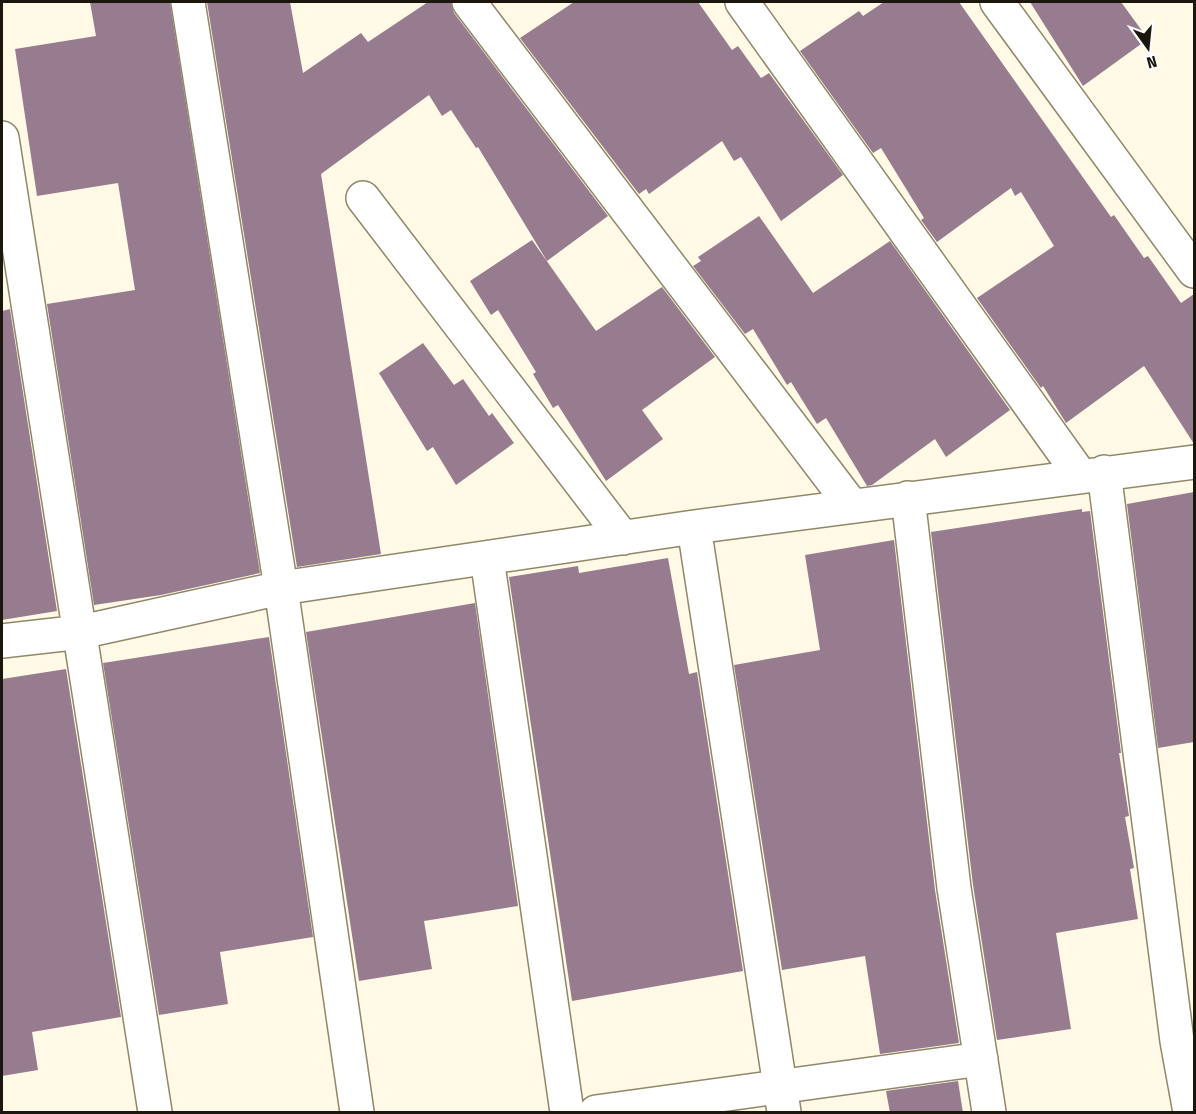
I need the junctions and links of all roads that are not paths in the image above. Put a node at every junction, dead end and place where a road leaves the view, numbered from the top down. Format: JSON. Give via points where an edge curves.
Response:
{"nodes":[{"id":1,"x":188,"y":2,"type":"edge"},
{"id":2,"x":469,"y":2,"type":"edge"},
{"id":3,"x":741,"y":2,"type":"edge"},
{"id":4,"x":997,"y":2,"type":"edge"},
{"id":5,"x":2,"y":138,"type":"edge"},
{"id":6,"x":363,"y":198,"type":"dead end"},
{"id":7,"x":1194,"y":271,"type":"edge"},
{"id":8,"x":1194,"y":462,"type":"edge"},
{"id":9,"x":1092,"y":474,"type":"junction"},
{"id":10,"x":908,"y":498,"type":"junction"},
{"id":11,"x":852,"y":506,"type":"junction"},
{"id":12,"x":694,"y":527,"type":"junction"},
{"id":13,"x":623,"y":538,"type":"junction"},
{"id":14,"x":487,"y":558,"type":"junction"},
{"id":15,"x":281,"y":588,"type":"junction"},
{"id":16,"x":81,"y":632,"type":"junction"},
{"id":17,"x":2,"y":641,"type":"edge"},
{"id":18,"x":981,"y":1059,"type":"junction"},
{"id":19,"x":782,"y":1100,"type":"edge"},
{"id":20,"x":155,"y":1113,"type":"edge"},
{"id":21,"x":357,"y":1113,"type":"edge"},
{"id":22,"x":567,"y":1113,"type":"edge"},
{"id":23,"x":596,"y":1113,"type":"edge"},
{"id":24,"x":989,"y":1113,"type":"edge"},
{"id":25,"x":1190,"y":1113,"type":"edge"}],
"edges":[{"from":1,"to":15,"type":"street"},
{"from":2,"to":11,"type":"street"},
{"from":3,"to":9,"type":"street"},
{"from":4,"to":7,"type":"street"},
{"from":5,"to":16,"type":"street"},
{"from":6,"to":13,"type":"street"},
{"from":8,"to":9,"type":"street"},
{"from":9,"to":10,"type":"street"},
{"from":9,"to":25,"type":"street"},
{"from":10,"to":11,"type":"street"},
{"from":10,"to":18,"type":"street","via":[[954,888]]},
{"from":11,"to":12,"type":"street"},
{"from":12,"to":13,"type":"street"},
{"from":12,"to":19,"type":"street"},
{"from":13,"to":14,"type":"street"},
{"from":14,"to":15,"type":"street"},
{"from":14,"to":22,"type":"street"},
{"from":15,"to":16,"type":"street"},
{"from":15,"to":21,"type":"street"},
{"from":16,"to":17,"type":"street"},
{"from":16,"to":20,"type":"street"},
{"from":18,"to":19,"type":"street"},
{"from":18,"to":24,"type":"street"},
{"from":19,"to":23,"type":"street"}]}
